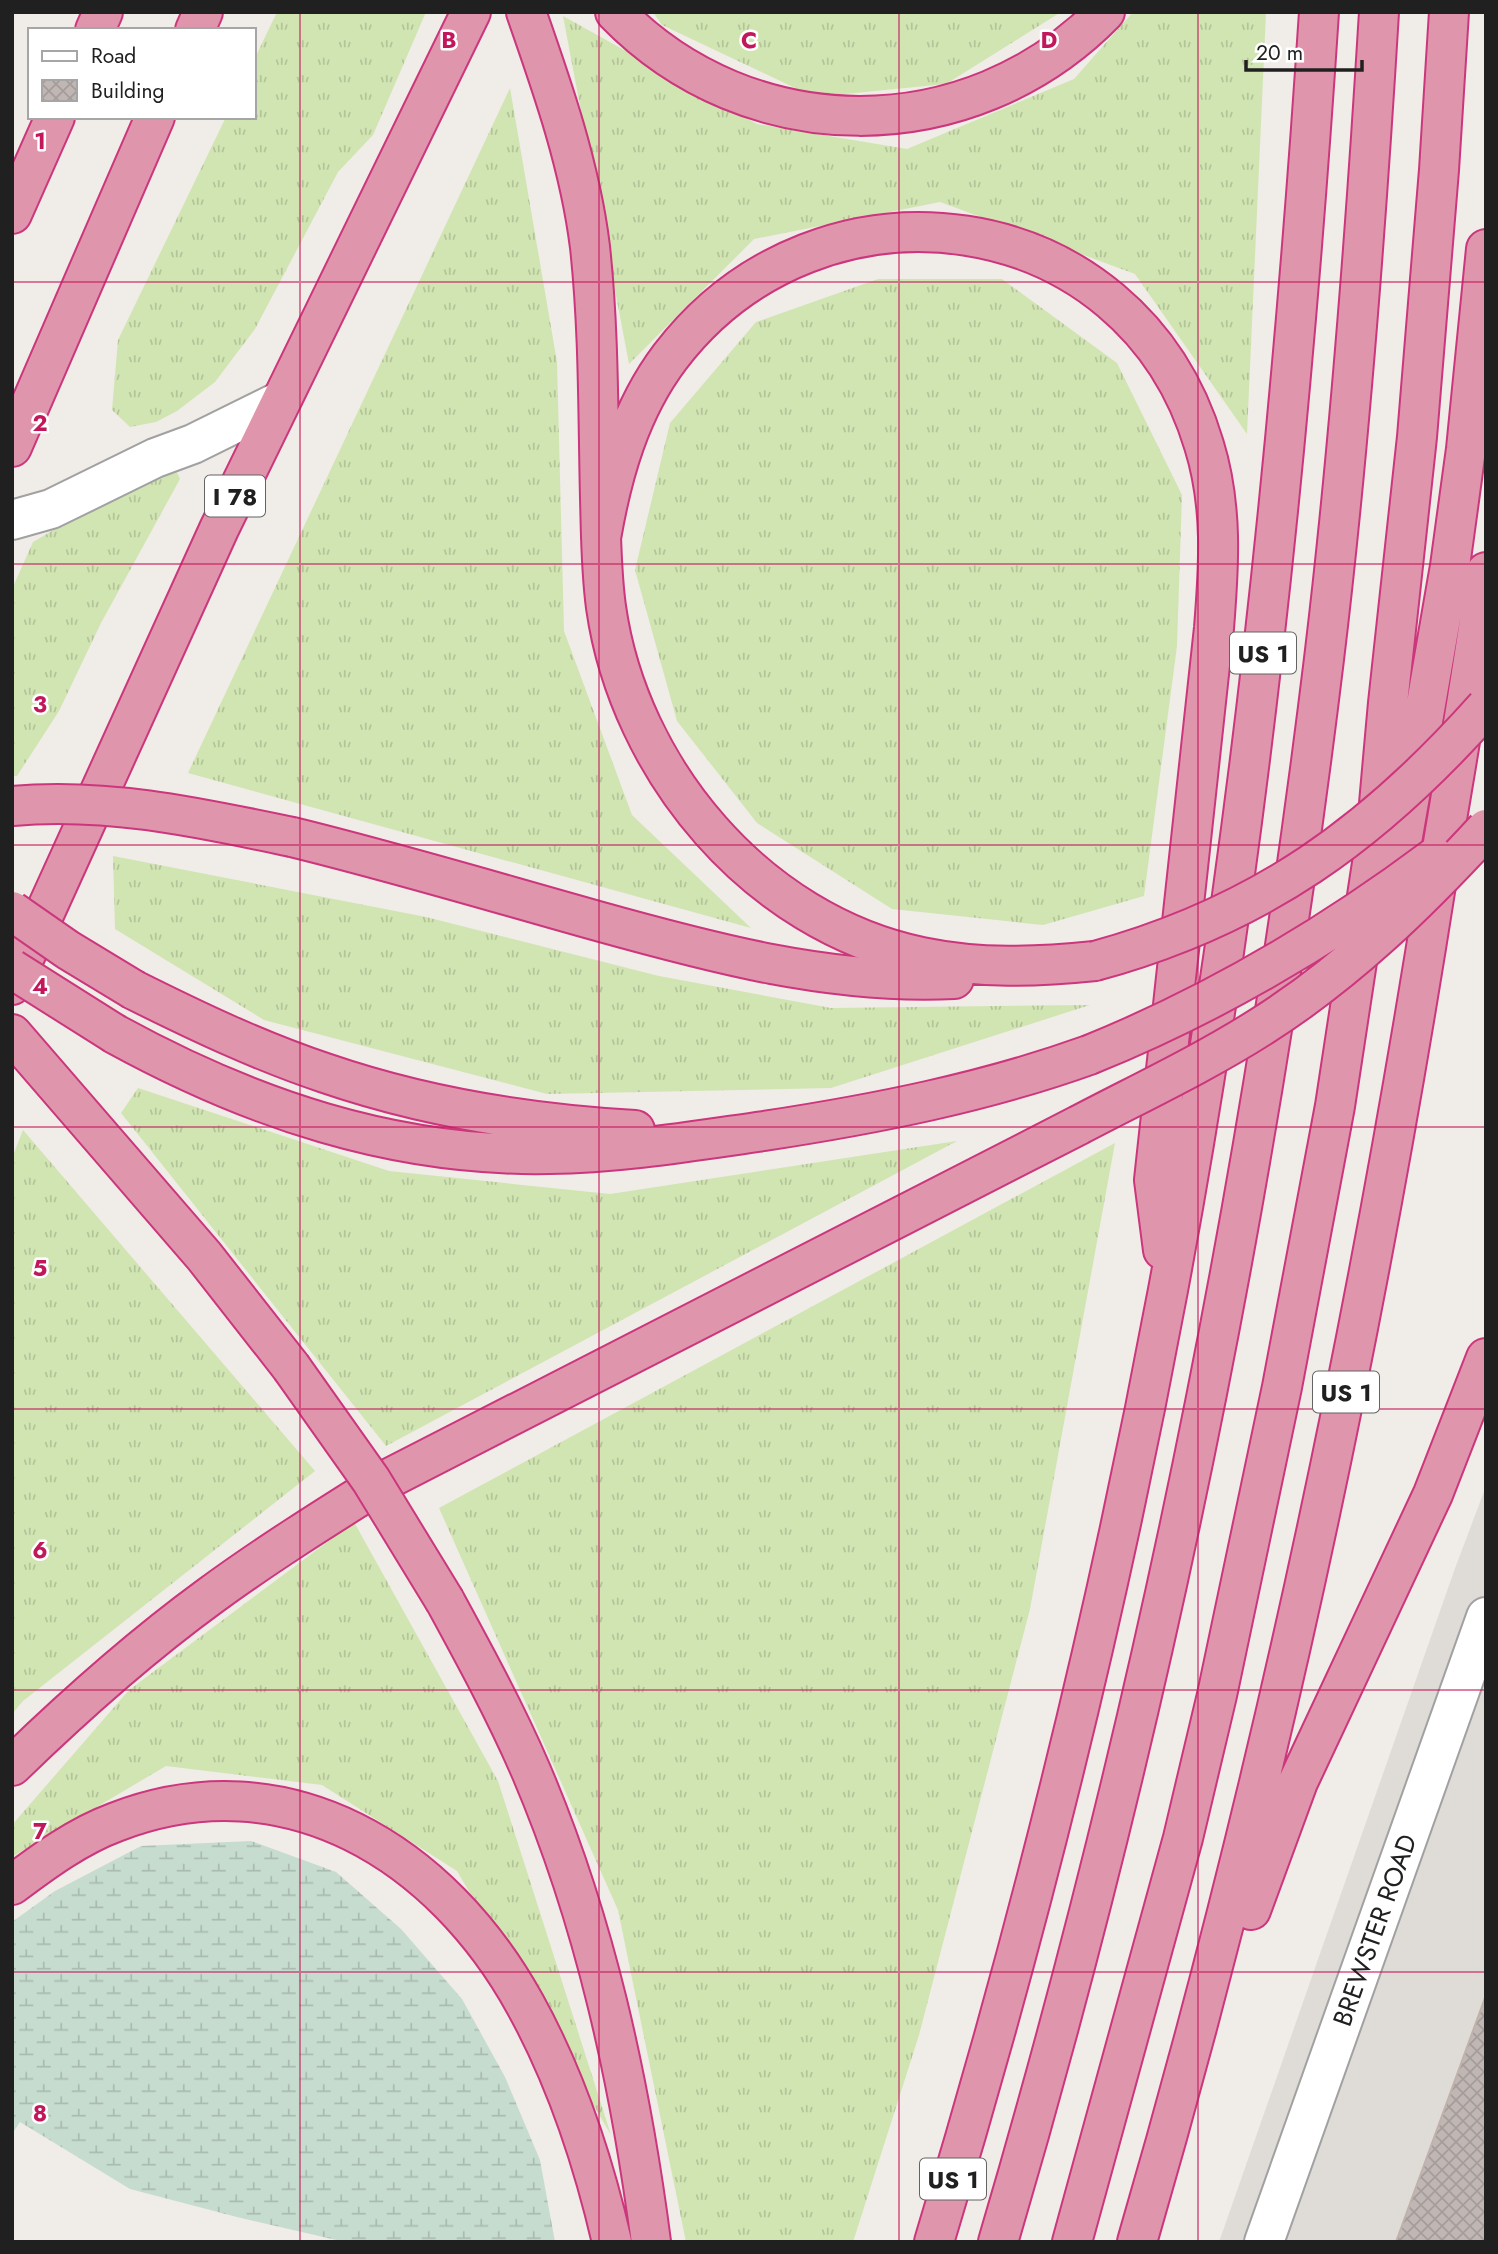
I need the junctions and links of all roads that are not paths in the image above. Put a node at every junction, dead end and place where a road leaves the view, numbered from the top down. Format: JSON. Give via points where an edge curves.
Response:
{"nodes":[{"id":1,"x":103,"y":12,"type":"edge"},
{"id":2,"x":203,"y":12,"type":"edge"},
{"id":3,"x":471,"y":12,"type":"edge"},
{"id":4,"x":526,"y":12,"type":"edge"},
{"id":5,"x":615,"y":12,"type":"edge"},
{"id":6,"x":1105,"y":12,"type":"edge"},
{"id":7,"x":1319,"y":12,"type":"edge"},
{"id":8,"x":1379,"y":12,"type":"edge"},
{"id":9,"x":1449,"y":12,"type":"edge"},
{"id":10,"x":96,"y":28,"type":"edge"},
{"id":11,"x":196,"y":28,"type":"edge"},
{"id":12,"x":54,"y":119,"type":"edge"},
{"id":13,"x":154,"y":119,"type":"edge"},
{"id":14,"x":12,"y":214,"type":"edge"},
{"id":15,"x":1486,"y":249,"type":"edge"},
{"id":16,"x":280,"y":401,"type":"junction"},
{"id":17,"x":12,"y":447,"type":"edge"},
{"id":18,"x":12,"y":520,"type":"edge"},
{"id":19,"x":601,"y":538,"type":"junction"},
{"id":20,"x":1486,"y":572,"type":"edge"},
{"id":21,"x":1486,"y":707,"type":"edge"},
{"id":22,"x":12,"y":806,"type":"edge"},
{"id":23,"x":1486,"y":815,"type":"edge"},
{"id":24,"x":1486,"y":829,"type":"edge"},
{"id":25,"x":12,"y":911,"type":"edge"},
{"id":26,"x":1095,"y":961,"type":"junction"},
{"id":27,"x":12,"y":970,"type":"edge"},
{"id":28,"x":12,"y":985,"type":"edge"},
{"id":29,"x":12,"y":1034,"type":"edge"},
{"id":30,"x":1335,"y":1106,"type":"junction"},
{"id":31,"x":819,"y":1123,"type":"junction"},
{"id":32,"x":1168,"y":1288,"type":"junction"},
{"id":33,"x":1486,"y":1358,"type":"edge"},
{"id":34,"x":1486,"y":1617,"type":"edge"},
{"id":35,"x":12,"y":1766,"type":"edge"},
{"id":36,"x":12,"y":1885,"type":"edge"},
{"id":37,"x":971,"y":2117,"type":"junction"},
{"id":38,"x":1150,"y":2199,"type":"junction"},
{"id":39,"x":612,"y":2242,"type":"edge"},
{"id":40,"x":650,"y":2242,"type":"edge"},
{"id":41,"x":915,"y":2242,"type":"edge"},
{"id":42,"x":934,"y":2242,"type":"edge"},
{"id":43,"x":998,"y":2242,"type":"edge"},
{"id":44,"x":1072,"y":2242,"type":"edge"},
{"id":45,"x":1138,"y":2242,"type":"edge"},
{"id":46,"x":1264,"y":2242,"type":"edge"}],
"edges":[{"from":1,"to":10,"type":"highway"},
{"from":2,"to":11,"type":"highway"},
{"from":3,"to":16,"type":"highway","number":"I 78"},
{"from":4,"to":19,"type":"highway","via":[[579,182],[590,247]]},
{"from":5,"to":6,"type":"highway","via":[[668,58],[721,88],[786,109],[851,117],[917,112],[981,94],[1041,62]]},
{"from":7,"to":32,"type":"highway","number":"US 1","via":[[1300,286],[1272,583],[1237,851]]},
{"from":8,"to":43,"type":"highway","via":[[1336,552],[1300,846],[1255,1134],[1197,1449],[1139,1710],[1059,2030]]},
{"from":9,"to":30,"type":"highway","via":[[1418,424],[1377,836]]},
{"from":12,"to":14,"type":"highway"},
{"from":13,"to":17,"type":"highway"},
{"from":15,"to":30,"type":"highway","via":[[1466,449],[1442,623],[1378,979]]},
{"from":16,"to":18,"type":"street","via":[[51,509]]},
{"from":16,"to":28,"type":"highway","number":"I 78"},
{"from":19,"to":26,"type":"highway","via":[[606,606],[629,698],[673,781],[709,830],[752,871],[829,923],[919,957],[1021,967]]},
{"from":19,"to":32,"type":"highway","via":[[624,442],[651,384],[670,356],[717,307],[802,254],[865,236],[929,231],[994,240],[1055,264],[1096,290],[1139,327],[1159,352],[1182,391],[1204,445],[1218,511],[1219,546],[1154,1180]]},
{"from":20,"to":38,"type":"highway","number":"US 1","via":[[1406,1077],[1330,1469],[1262,1776]]},
{"from":21,"to":26,"type":"highway","bridge":true,"via":[[1393,802],[1281,884],[1197,927]]},
{"from":22,"to":26,"type":"highway","bridge":true,"via":[[114,807],[292,837],[673,942],[811,971],[946,979],[1017,974]]},
{"from":23,"to":31,"type":"highway","bridge":true,"via":[[1401,882],[1286,957],[1164,1024],[1032,1075],[961,1095]]},
{"from":24,"to":35,"type":"highway","bridge":true,"via":[[1403,915],[1317,988],[1261,1027],[384,1481],[209,1597],[98,1686]]},
{"from":25,"to":31,"type":"highway","bridge":true,"via":[[134,990],[260,1049],[395,1094],[536,1121],[658,1131]]},
{"from":27,"to":31,"type":"highway","bridge":true,"via":[[116,1034],[268,1106],[349,1130],[431,1146],[508,1154],[589,1153]]},
{"from":29,"to":40,"type":"highway","bridge":true,"via":[[204,1256],[291,1367],[371,1480],[446,1601],[530,1770],[572,1882],[628,2089]]},
{"from":30,"to":44,"type":"highway","via":[[1214,1708]]},
{"from":32,"to":37,"type":"highway","number":"US 1","via":[[1124,1507],[1057,1796]]},
{"from":33,"to":38,"type":"highway","via":[[1433,1494],[1298,1782]]},
{"from":34,"to":46,"type":"street","name":"BREWSTER ROAD"},
{"from":36,"to":39,"type":"highway","via":[[56,1853],[113,1823],[146,1811],[210,1801],[272,1804],[303,1811],[387,1849],[441,1894],[486,1945],[524,2002],[576,2118]]},
{"from":37,"to":41,"type":"highway"},
{"from":37,"to":42,"type":"highway","number":"US 1"},
{"from":38,"to":45,"type":"highway","number":"US 1"}]}
